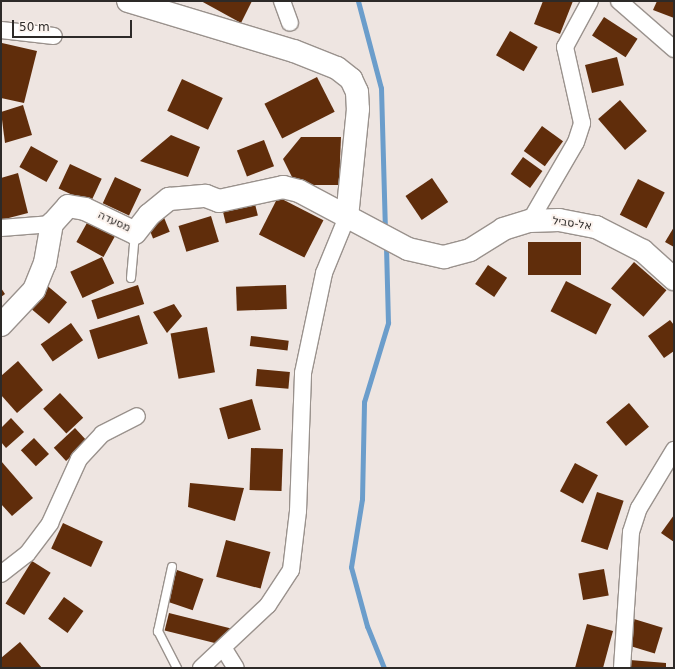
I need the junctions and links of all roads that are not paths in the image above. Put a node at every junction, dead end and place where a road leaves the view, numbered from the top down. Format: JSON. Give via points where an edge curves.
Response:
{"nodes":[{"id":1,"x":128,"y":1,"type":"edge"},
{"id":2,"x":282,"y":1,"type":"edge"},
{"id":3,"x":590,"y":1,"type":"edge"},
{"id":4,"x":619,"y":1,"type":"edge"},
{"id":5,"x":290,"y":23,"type":"dead end"},
{"id":6,"x":1,"y":30,"type":"edge"},
{"id":7,"x":54,"y":36,"type":"dead end"},
{"id":8,"x":674,"y":49,"type":"edge"},
{"id":9,"x":338,"y":211,"type":"junction"},
{"id":10,"x":530,"y":221,"type":"junction"},
{"id":11,"x":52,"y":224,"type":"junction"},
{"id":12,"x":1,"y":228,"type":"edge"},
{"id":13,"x":135,"y":233,"type":"junction"},
{"id":14,"x":131,"y":278,"type":"dead end"},
{"id":15,"x":674,"y":279,"type":"edge"},
{"id":16,"x":1,"y":325,"type":"edge"},
{"id":17,"x":137,"y":416,"type":"dead end"},
{"id":18,"x":674,"y":450,"type":"edge"},
{"id":19,"x":172,"y":567,"type":"dead end"},
{"id":20,"x":1,"y":574,"type":"edge"},
{"id":21,"x":224,"y":648,"type":"junction"},
{"id":22,"x":178,"y":668,"type":"edge"},
{"id":23,"x":201,"y":668,"type":"edge"},
{"id":24,"x":236,"y":668,"type":"edge"},
{"id":25,"x":622,"y":668,"type":"edge"}],
"edges":[{"from":1,"to":9,"type":"street","via":[[301,53],[337,68],[351,78],[358,92],[358,109]]},
{"from":2,"to":5,"type":"street"},
{"from":3,"to":10,"type":"street","via":[[564,47],[582,123],[576,142]]},
{"from":4,"to":8,"type":"street"},
{"from":6,"to":7,"type":"street"},
{"from":9,"to":10,"type":"street","name":"אל-סביל","via":[[408,249],[444,257],[470,250],[503,229]]},
{"from":9,"to":13,"type":"street","name":"מסעדה","via":[[299,191],[283,187],[219,201],[206,196],[170,199],[149,214]]},
{"from":9,"to":21,"type":"street","via":[[303,373],[298,511],[291,570],[268,605]]},
{"from":10,"to":15,"type":"street","name":"אל-סביל","via":[[559,220],[596,227],[643,251]]},
{"from":11,"to":12,"type":"street"},
{"from":11,"to":13,"type":"street","name":"מסעדה","via":[[68,206],[85,209]]},
{"from":11,"to":16,"type":"street","via":[[45,263],[34,290]]},
{"from":13,"to":14,"type":"lane"},
{"from":17,"to":20,"type":"street","via":[[102,434],[80,459],[50,523],[27,554]]},
{"from":18,"to":25,"type":"street","via":[[638,508],[631,532]]},
{"from":19,"to":22,"type":"lane","via":[[158,631]]},
{"from":21,"to":23,"type":"street"},
{"from":21,"to":24,"type":"street"}]}
